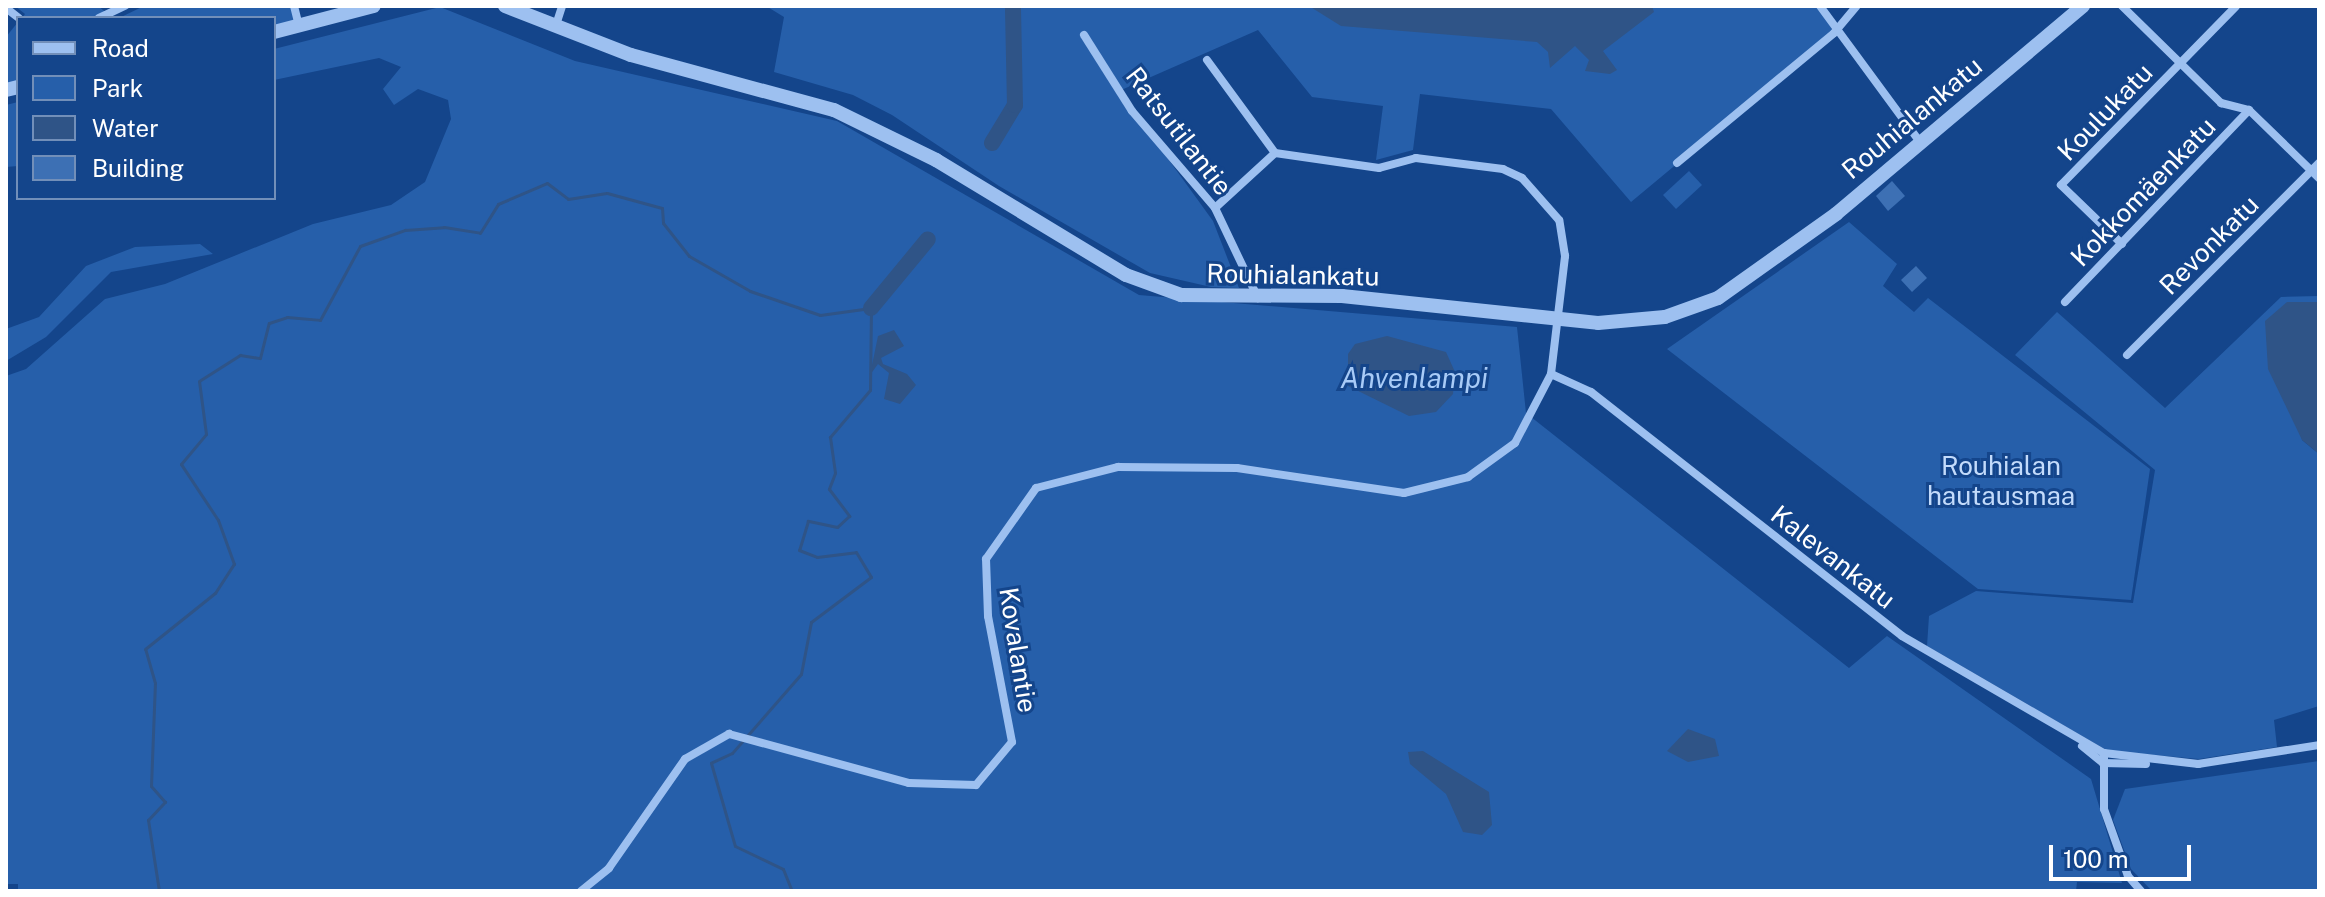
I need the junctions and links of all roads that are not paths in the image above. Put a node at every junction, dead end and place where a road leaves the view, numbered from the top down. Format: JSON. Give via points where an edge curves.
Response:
{"nodes":[{"id":1,"x":125,"y":6,"type":"edge"},
{"id":2,"x":294,"y":6,"type":"edge"},
{"id":3,"x":374,"y":6,"type":"edge"},
{"id":4,"x":505,"y":6,"type":"edge"},
{"id":5,"x":562,"y":6,"type":"edge"},
{"id":6,"x":1820,"y":6,"type":"edge"},
{"id":7,"x":1857,"y":6,"type":"edge"},
{"id":8,"x":2083,"y":6,"type":"edge"},
{"id":9,"x":2122,"y":6,"type":"edge"},
{"id":10,"x":2236,"y":6,"type":"edge"},
{"id":11,"x":103,"y":16,"type":"edge"},
{"id":12,"x":299,"y":27,"type":"junction"},
{"id":13,"x":555,"y":28,"type":"junction"},
{"id":14,"x":276,"y":32,"type":"edge"},
{"id":15,"x":1834,"y":33,"type":"junction"},
{"id":16,"x":1084,"y":35,"type":"dead end"},
{"id":17,"x":1207,"y":60,"type":"dead end"},
{"id":18,"x":2179,"y":65,"type":"junction"},
{"id":19,"x":2249,"y":110,"type":"junction"},
{"id":20,"x":1920,"y":142,"type":"junction"},
{"id":21,"x":1275,"y":153,"type":"junction"},
{"id":22,"x":1677,"y":163,"type":"dead end"},
{"id":23,"x":2319,"y":163,"type":"edge"},
{"id":24,"x":2311,"y":171,"type":"junction"},
{"id":25,"x":2319,"y":178,"type":"edge"},
{"id":26,"x":1215,"y":208,"type":"junction"},
{"id":27,"x":2122,"y":244,"type":"junction"},
{"id":28,"x":1258,"y":298,"type":"junction"},
{"id":29,"x":2065,"y":302,"type":"dead end"},
{"id":30,"x":1558,"y":320,"type":"junction"},
{"id":31,"x":2127,"y":355,"type":"dead end"},
{"id":32,"x":1551,"y":374,"type":"junction"},
{"id":33,"x":2319,"y":745,"type":"edge"},
{"id":34,"x":2104,"y":758,"type":"junction"},
{"id":35,"x":2135,"y":889,"type":"edge"},
{"id":36,"x":581,"y":891,"type":"edge"}],
"edges":[{"from":1,"to":11,"type":"street"},
{"from":2,"to":12,"type":"street"},
{"from":3,"to":12,"type":"street"},
{"from":4,"to":13,"type":"street","name":"Rouhialankatu"},
{"from":5,"to":13,"type":"street"},
{"from":6,"to":15,"type":"street"},
{"from":7,"to":15,"type":"street"},
{"from":8,"to":20,"type":"street","name":"Rouhialankatu"},
{"from":9,"to":18,"type":"street"},
{"from":10,"to":18,"type":"street","name":"Koulukatu"},
{"from":12,"to":14,"type":"street"},
{"from":13,"to":28,"type":"street","name":"Rouhialankatu","via":[[834,110],[936,160],[1143,283],[1181,295]]},
{"from":15,"to":20,"type":"street"},
{"from":15,"to":22,"type":"street"},
{"from":16,"to":26,"type":"street","name":"Ratsutilantie","via":[[1132,111]]},
{"from":17,"to":21,"type":"street"},
{"from":18,"to":19,"type":"street","via":[[2221,103]]},
{"from":18,"to":27,"type":"street","name":"Koulukatu","via":[[2061,185]]},
{"from":19,"to":24,"type":"street"},
{"from":19,"to":27,"type":"street","name":"Kokkomäenkatu"},
{"from":20,"to":30,"type":"street","name":"Rouhialankatu","via":[[1836,214],[1718,298],[1665,317]]},
{"from":21,"to":26,"type":"street"},
{"from":21,"to":30,"type":"street","name":"Kovalantie","via":[[1379,168],[1416,158],[1503,169],[1522,178],[1559,220],[1566,236]]},
{"from":23,"to":24,"type":"street","name":"Revonkatu"},
{"from":24,"to":25,"type":"street"},
{"from":24,"to":31,"type":"street","name":"Revonkatu"},
{"from":26,"to":28,"type":"street","name":"Ratsutilantie"},
{"from":27,"to":29,"type":"street","name":"Kokkomäenkatu"},
{"from":28,"to":30,"type":"street","name":"Rouhialankatu","via":[[1342,296]]},
{"from":30,"to":32,"type":"street","name":"Kovalantie"},
{"from":32,"to":34,"type":"street","name":"Kalevankatu","via":[[1591,392],[1902,636]]},
{"from":32,"to":36,"type":"street","name":"Kovalantie","via":[[1515,443],[1468,477],[1437,488],[1404,493],[1332,485],[1269,469],[1118,467],[1036,488],[986,559],[988,616],[1006,688],[1012,742],[976,785],[909,783],[729,734],[685,759],[609,868]]},
{"from":33,"to":34,"type":"street","via":[[2198,764]]},
{"from":34,"to":35,"type":"street","via":[[2104,809]]}]}
